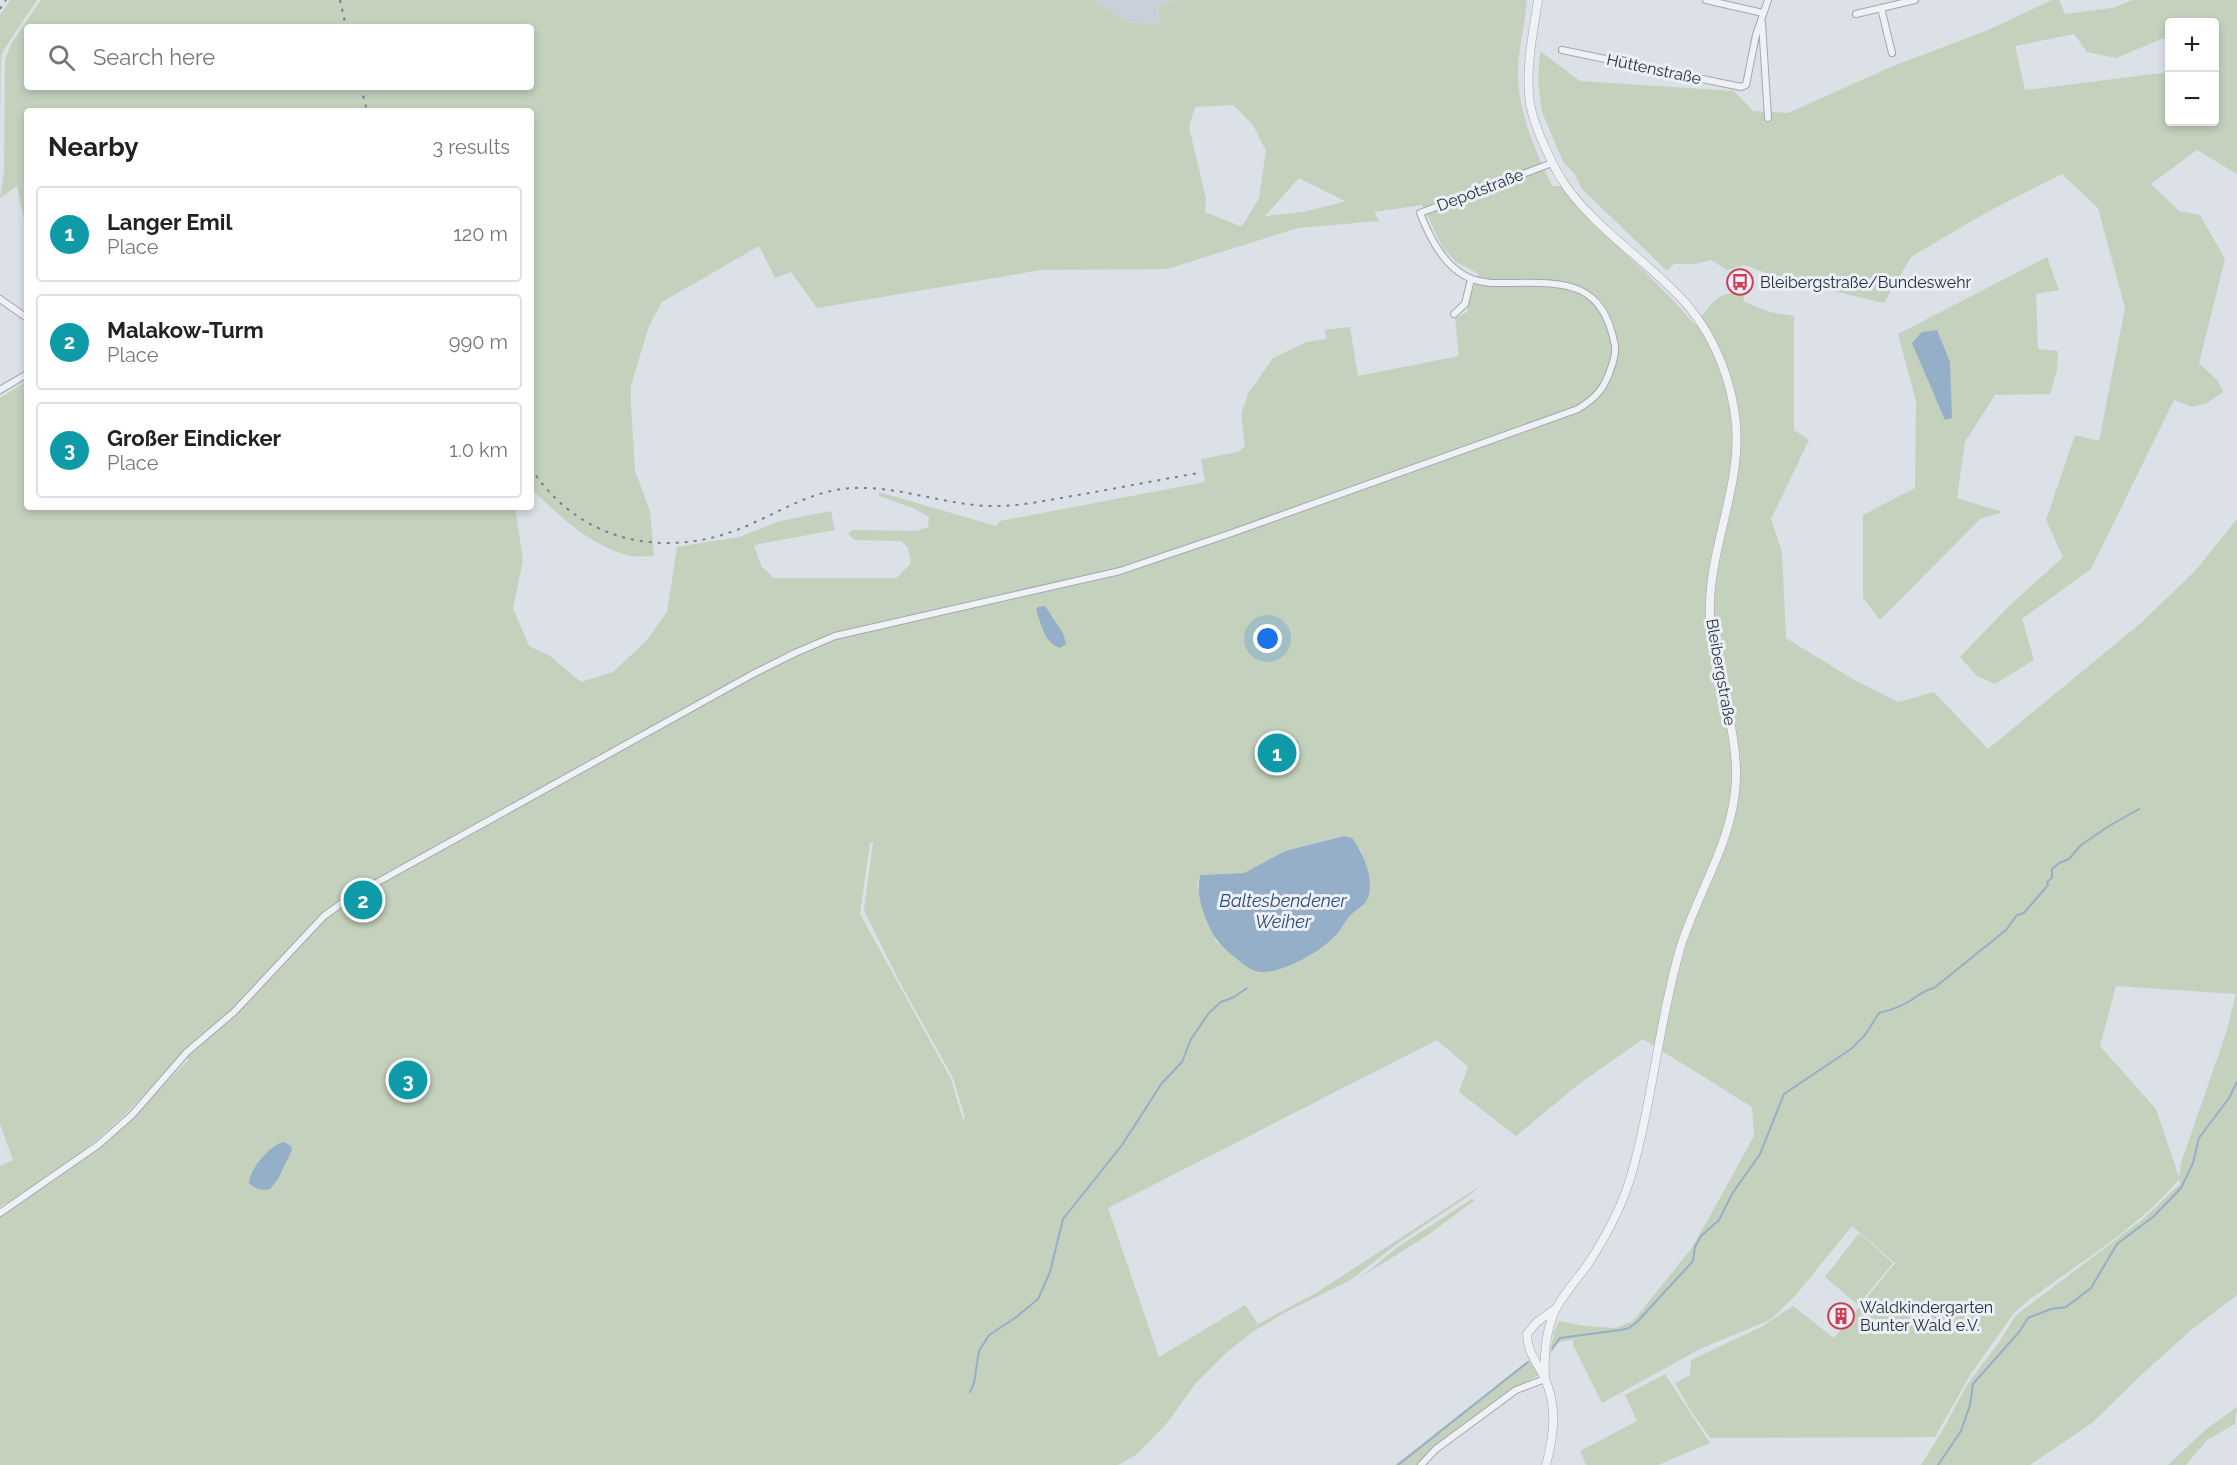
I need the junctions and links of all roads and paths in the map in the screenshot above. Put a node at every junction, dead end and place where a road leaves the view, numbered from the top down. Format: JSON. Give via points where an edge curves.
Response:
{"nodes":[{"id":1,"x":1538,"y":0,"type":"edge"},
{"id":2,"x":1706,"y":0,"type":"edge"},
{"id":3,"x":1768,"y":0,"type":"edge"},
{"id":4,"x":1916,"y":0,"type":"edge"},
{"id":5,"x":1889,"y":3,"type":"edge"},
{"id":6,"x":1881,"y":8,"type":"junction"},
{"id":7,"x":1856,"y":14,"type":"dead end"},
{"id":8,"x":1763,"y":16,"type":"junction"},
{"id":9,"x":1562,"y":50,"type":"dead end"},
{"id":10,"x":1892,"y":53,"type":"dead end"},
{"id":11,"x":1768,"y":118,"type":"dead end"},
{"id":12,"x":1552,"y":163,"type":"junction"},
{"id":13,"x":1471,"y":279,"type":"junction"},
{"id":14,"x":0,"y":299,"type":"edge"},
{"id":15,"x":1454,"y":314,"type":"dead end"},
{"id":16,"x":24,"y":316,"type":"edge"},
{"id":17,"x":24,"y":376,"type":"edge"},
{"id":18,"x":0,"y":390,"type":"edge"},
{"id":19,"x":0,"y":1213,"type":"edge"},
{"id":20,"x":1556,"y":1308,"type":"junction"},
{"id":21,"x":1542,"y":1318,"type":"junction"},
{"id":22,"x":1548,"y":1329,"type":"junction"},
{"id":23,"x":1544,"y":1352,"type":"junction"},
{"id":24,"x":1529,"y":1353,"type":"junction"},
{"id":25,"x":1545,"y":1379,"type":"junction"},
{"id":26,"x":1420,"y":1465,"type":"edge"},
{"id":27,"x":1546,"y":1465,"type":"edge"}],
"edges":[{"from":1,"to":12,"type":"street","name":"Bleibergstraße","via":[[1531,47],[1530,105]]},
{"from":2,"to":8,"type":"street"},
{"from":3,"to":8,"type":"street"},
{"from":4,"to":5,"type":"street"},
{"from":5,"to":6,"type":"street"},
{"from":6,"to":7,"type":"street"},
{"from":6,"to":10,"type":"street"},
{"from":8,"to":9,"type":"street","name":"Hüttenstraße","via":[[1746,85],[1741,87]]},
{"from":8,"to":11,"type":"street"},
{"from":12,"to":13,"type":"street","name":"Depotstraße","via":[[1419,213],[1436,247],[1451,266]]},
{"from":12,"to":20,"type":"street","name":"Bleibergstraße","via":[[1582,206],[1689,308],[1715,346],[1736,423],[1733,474],[1712,572],[1709,606],[1733,743],[1736,779],[1732,814],[1722,849],[1686,930],[1672,977],[1633,1171],[1619,1211]]},
{"from":13,"to":15,"type":"street","via":[[1465,304]]},
{"from":13,"to":19,"type":"street","via":[[1491,283],[1557,283],[1576,288],[1594,300],[1608,320],[1616,353],[1606,384],[1593,400],[1578,409],[1120,571],[845,634],[774,663],[349,898],[324,916],[234,1012],[187,1052],[132,1115],[98,1145]]},
{"from":14,"to":16,"type":"street"},
{"from":17,"to":18,"type":"street"},
{"from":20,"to":21,"type":"street","name":"Bleibergstraße"},
{"from":20,"to":22,"type":"street","name":"Bleibergstraße"},
{"from":21,"to":22,"type":"street"},
{"from":21,"to":24,"type":"street","name":"Bleibergstraße","via":[[1527,1334]]},
{"from":22,"to":23,"type":"street","name":"Bleibergstraße"},
{"from":23,"to":24,"type":"street","via":[[1537,1357]]},
{"from":23,"to":25,"type":"street","name":"Bleibergstraße"},
{"from":24,"to":25,"type":"street"},
{"from":25,"to":26,"type":"street","via":[[1516,1390]]},
{"from":25,"to":27,"type":"street","via":[[1555,1425]]}]}
